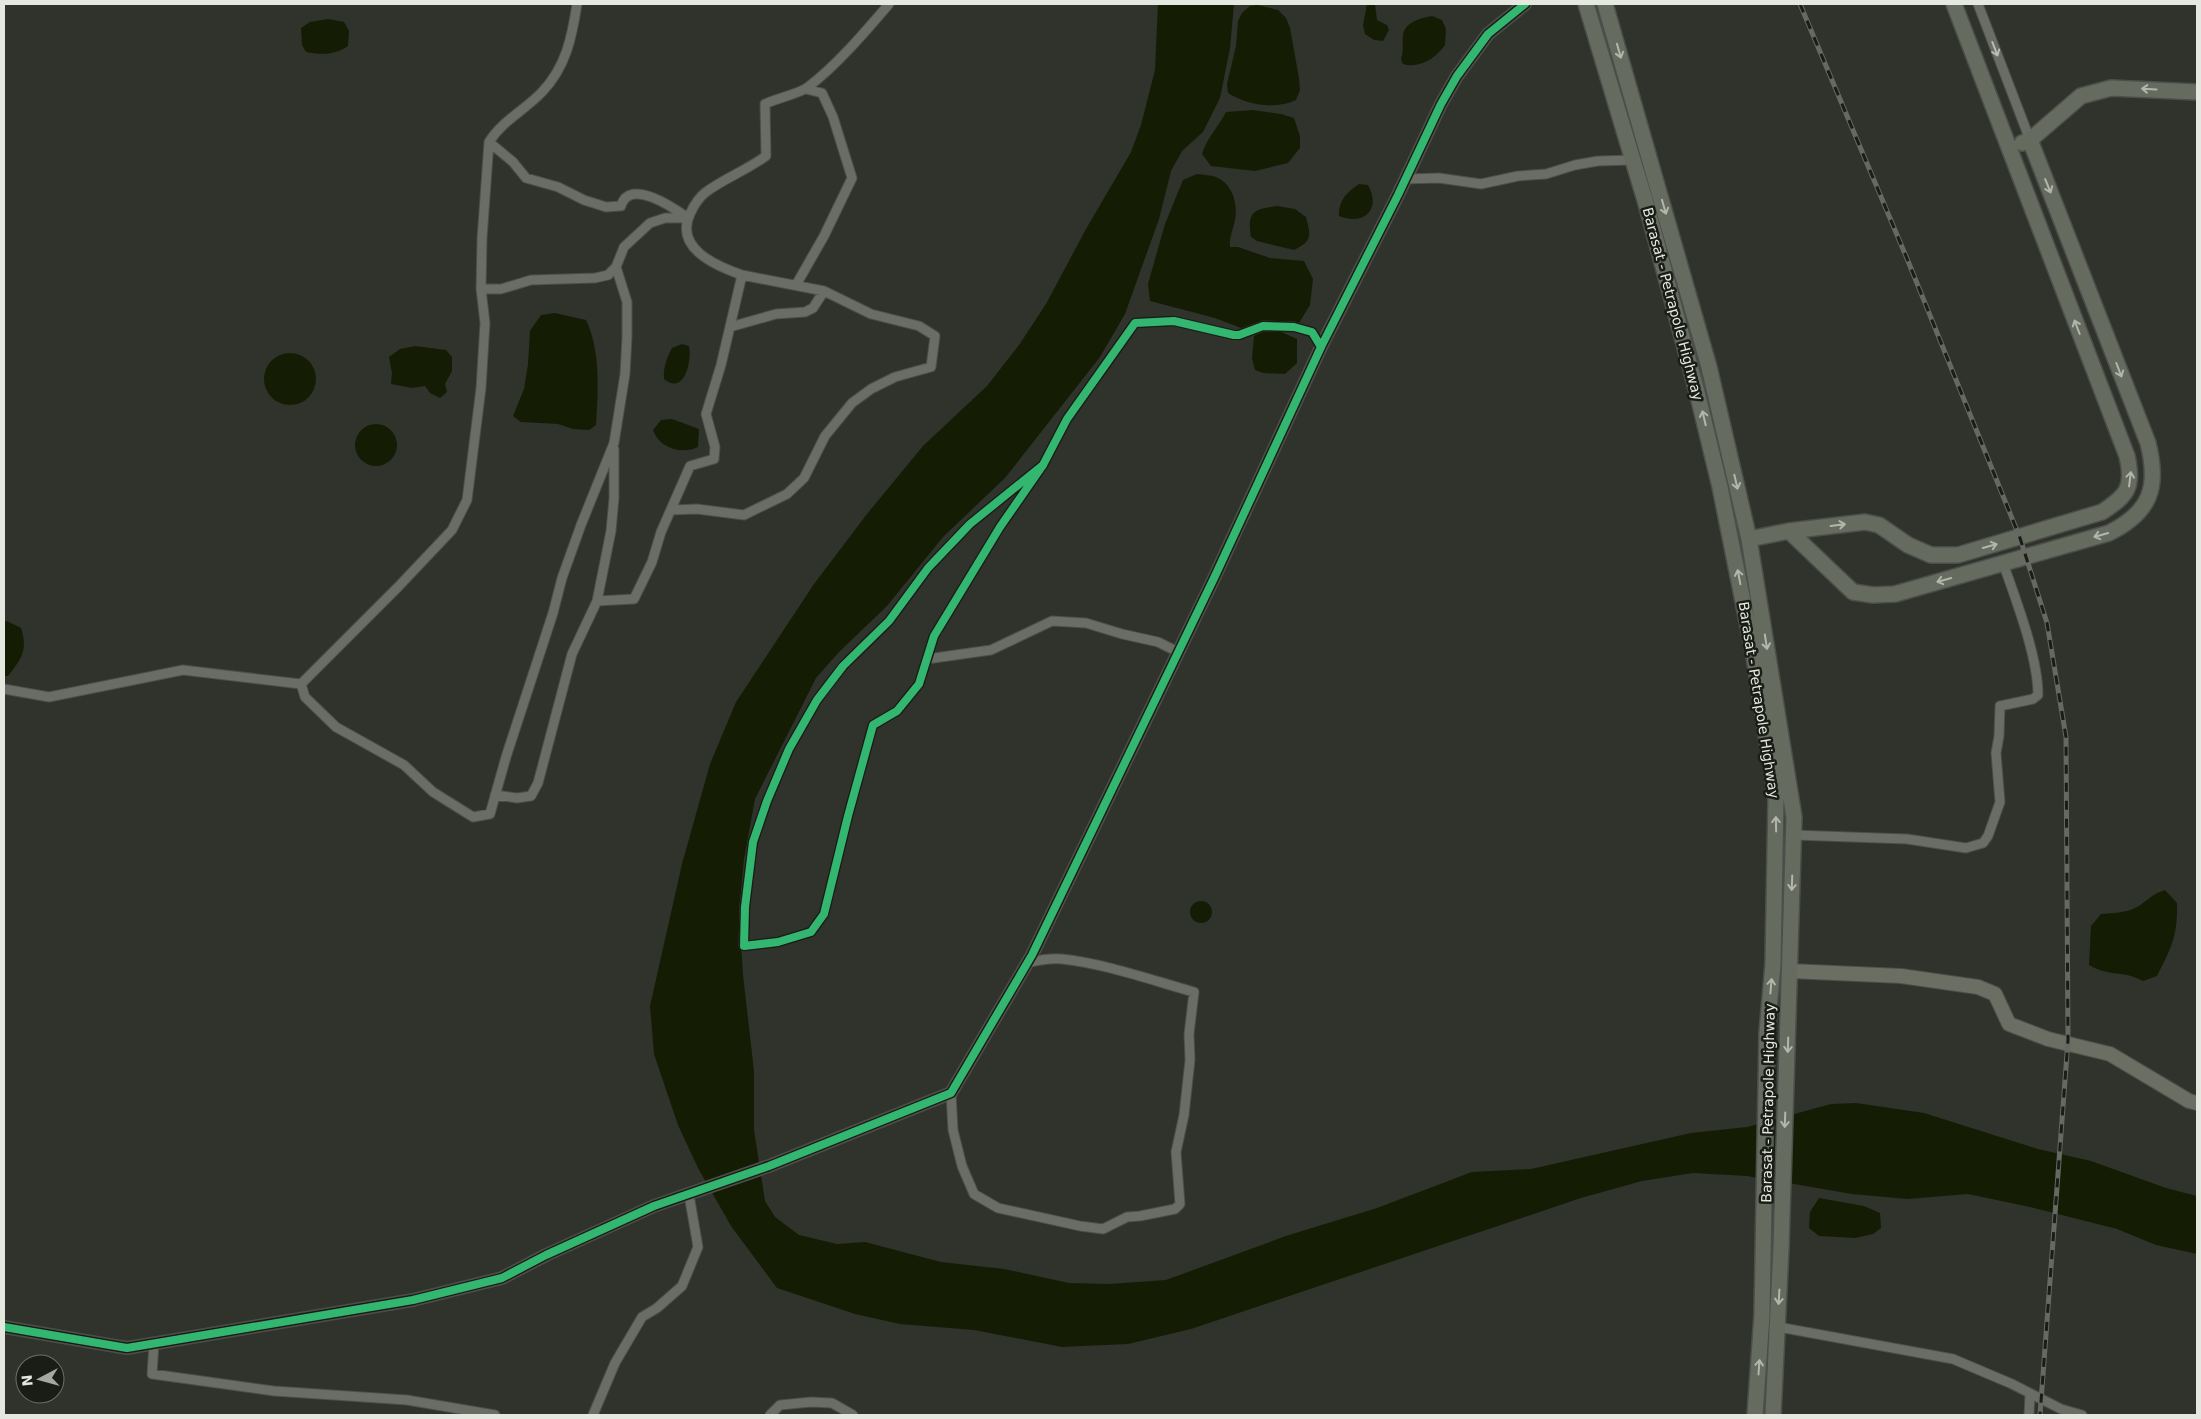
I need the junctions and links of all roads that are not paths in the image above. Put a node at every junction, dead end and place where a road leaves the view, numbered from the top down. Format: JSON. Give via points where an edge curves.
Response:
{"nodes":[{"id":1,"x":577,"y":4,"type":"edge"},
{"id":2,"x":889,"y":4,"type":"edge"},
{"id":3,"x":1525,"y":4,"type":"edge"},
{"id":4,"x":1586,"y":4,"type":"edge"},
{"id":5,"x":1605,"y":4,"type":"edge"},
{"id":6,"x":1954,"y":4,"type":"edge"},
{"id":7,"x":1978,"y":4,"type":"edge"},
{"id":8,"x":806,"y":89,"type":"junction"},
{"id":9,"x":2197,"y":92,"type":"edge"},
{"id":10,"x":2030,"y":140,"type":"junction"},
{"id":11,"x":489,"y":142,"type":"junction"},
{"id":12,"x":2009,"y":149,"type":"junction"},
{"id":13,"x":1632,"y":160,"type":"junction"},
{"id":14,"x":1405,"y":179,"type":"junction"},
{"id":15,"x":688,"y":218,"type":"junction"},
{"id":16,"x":616,"y":267,"type":"junction"},
{"id":17,"x":742,"y":275,"type":"junction"},
{"id":18,"x":796,"y":285,"type":"junction"},
{"id":19,"x":481,"y":289,"type":"junction"},
{"id":20,"x":824,"y":291,"type":"junction"},
{"id":21,"x":730,"y":327,"type":"junction"},
{"id":22,"x":1321,"y":347,"type":"junction"},
{"id":23,"x":614,"y":444,"type":"junction"},
{"id":24,"x":1043,"y":466,"type":"junction"},
{"id":25,"x":671,"y":510,"type":"junction"},
{"id":26,"x":1789,"y":530,"type":"junction"},
{"id":27,"x":1749,"y":539,"type":"junction"},
{"id":28,"x":2004,"y":563,"type":"junction"},
{"id":29,"x":597,"y":601,"type":"junction"},
{"id":30,"x":1178,"y":652,"type":"junction"},
{"id":31,"x":926,"y":659,"type":"junction"},
{"id":32,"x":301,"y":684,"type":"junction"},
{"id":33,"x":4,"y":689,"type":"edge"},
{"id":34,"x":495,"y":795,"type":"junction"},
{"id":35,"x":1794,"y":835,"type":"junction"},
{"id":36,"x":1027,"y":963,"type":"junction"},
{"id":37,"x":1790,"y":971,"type":"junction"},
{"id":38,"x":951,"y":1093,"type":"junction"},
{"id":39,"x":2197,"y":1103,"type":"edge"},
{"id":40,"x":691,"y":1194,"type":"junction"},
{"id":41,"x":4,"y":1327,"type":"edge"},
{"id":42,"x":1778,"y":1327,"type":"junction"},
{"id":43,"x":154,"y":1344,"type":"junction"},
{"id":44,"x":2030,"y":1393,"type":"junction"},
{"id":45,"x":495,"y":1415,"type":"edge"},
{"id":46,"x":593,"y":1415,"type":"edge"},
{"id":47,"x":770,"y":1415,"type":"edge"},
{"id":48,"x":853,"y":1415,"type":"edge"},
{"id":49,"x":1755,"y":1415,"type":"edge"},
{"id":50,"x":1773,"y":1415,"type":"edge"},
{"id":51,"x":2029,"y":1415,"type":"edge"},
{"id":52,"x":2082,"y":1415,"type":"edge"}],
"edges":[{"from":1,"to":11,"type":"street","via":[[564,62],[543,92],[496,131]]},
{"from":2,"to":8,"type":"street","via":[[868,30]]},
{"from":3,"to":14,"type":"street","via":[[1488,34],[1457,76],[1440,104]]},
{"from":4,"to":13,"type":"highway","name":"Barasat - Petrapole Highway"},
{"from":5,"to":27,"type":"highway","name":"Barasat - Petrapole Highway","one_way":true,"via":[[1709,367]]},
{"from":6,"to":12,"type":"highway"},
{"from":7,"to":10,"type":"street","one_way":true},
{"from":8,"to":15,"type":"street","via":[[765,104],[766,156],[706,192],[696,202]]},
{"from":8,"to":18,"type":"street","via":[[822,93],[834,117],[852,178]]},
{"from":9,"to":10,"type":"highway","one_way":true,"via":[[2111,88],[2081,96]]},
{"from":10,"to":12,"type":"highway"},
{"from":10,"to":28,"type":"highway","one_way":true,"via":[[2148,443],[2153,463],[2152,483],[2139,514],[2127,524],[2109,533]]},
{"from":11,"to":15,"type":"street","via":[[526,178],[606,206],[621,206],[623,199],[641,194],[663,201]]},
{"from":11,"to":19,"type":"street"},
{"from":26,"to":12,"type":"highway","one_way":true,"via":[[1865,522],[1879,525],[1908,545],[1931,555],[1958,555],[2102,512],[2120,500],[2130,487],[2131,471],[2127,456]]},
{"from":13,"to":14,"type":"street","via":[[1598,161],[1546,174],[1481,184],[1439,178]]},
{"from":49,"to":13,"type":"highway","name":"Barasat - Petrapole Highway","one_way":true,"via":[[1762,1315],[1767,1032],[1777,843],[1775,789],[1754,656],[1720,486],[1698,392]]},
{"from":14,"to":22,"type":"street"},
{"from":15,"to":16,"type":"street","via":[[665,218],[650,224],[624,247]]},
{"from":15,"to":17,"type":"street","via":[[686,231],[692,247],[708,260]]},
{"from":16,"to":19,"type":"street","via":[[608,275],[595,278],[531,280],[501,289]]},
{"from":16,"to":23,"type":"street","via":[[627,302],[627,337]]},
{"from":17,"to":18,"type":"street"},
{"from":17,"to":21,"type":"street"},
{"from":18,"to":20,"type":"street"},
{"from":19,"to":32,"type":"street","via":[[485,323],[481,388],[467,500],[452,530]]},
{"from":20,"to":21,"type":"street","via":[[813,308],[805,312],[776,314]]},
{"from":20,"to":25,"type":"street","via":[[871,314],[919,326],[935,336],[930,367],[895,377],[852,403],[825,436],[804,478],[787,494],[744,515],[697,509]]},
{"from":21,"to":25,"type":"street","via":[[706,414],[715,447],[714,459],[690,466]]},
{"from":22,"to":24,"type":"street","via":[[1312,332],[1294,327],[1263,326],[1239,335],[1174,322],[1135,323],[1067,419]]},
{"from":22,"to":30,"type":"street"},
{"from":23,"to":29,"type":"street","via":[[611,531]]},
{"from":23,"to":34,"type":"street","via":[[562,578]]},
{"from":24,"to":31,"type":"street","via":[[1000,527],[934,636]]},
{"from":24,"to":31,"type":"street","via":[[970,524],[928,568],[889,621],[843,666],[817,700],[789,749],[753,842],[744,946],[778,942],[811,932],[824,914],[874,725],[897,711],[919,684]]},
{"from":25,"to":29,"type":"street","via":[[634,599]]},
{"from":26,"to":27,"type":"highway"},
{"from":28,"to":26,"type":"highway","one_way":true,"via":[[1895,594],[1853,592]]},
{"from":27,"to":35,"type":"highway","name":"Barasat - Petrapole Highway","one_way":true,"via":[[1794,817]]},
{"from":28,"to":35,"type":"street","via":[[2020,610],[2038,682],[2038,695],[2000,706],[1996,753],[2000,802],[1983,843],[1966,848],[1907,839]]},
{"from":29,"to":34,"type":"street","via":[[572,654],[538,783],[531,796]]},
{"from":30,"to":31,"type":"street","via":[[1158,642],[1086,623],[1052,621],[990,650]]},
{"from":30,"to":36,"type":"street"},
{"from":32,"to":33,"type":"street","via":[[183,670],[49,697]]},
{"from":32,"to":34,"type":"street","via":[[305,697],[336,727],[404,765],[433,792],[473,817],[490,814]]},
{"from":35,"to":37,"type":"highway","name":"Barasat - Petrapole Highway","one_way":true},
{"from":36,"to":38,"type":"street"},
{"from":36,"to":38,"type":"street","via":[[1061,959],[1129,973],[1194,992],[1184,1114],[1176,1152],[1180,1204],[1175,1209],[1127,1217],[1103,1229],[998,1208],[974,1194],[962,1166],[953,1130]]},
{"from":37,"to":39,"type":"main road","via":[[1901,976],[1978,987],[1995,994],[2009,1024],[2048,1039],[2110,1054]]},
{"from":37,"to":42,"type":"highway","name":"Barasat - Petrapole Highway","one_way":true},
{"from":38,"to":40,"type":"street"},
{"from":40,"to":43,"type":"street","via":[[654,1206],[502,1278],[413,1300]]},
{"from":40,"to":46,"type":"street","via":[[698,1247],[682,1286],[642,1317],[615,1363]]},
{"from":41,"to":43,"type":"street","via":[[127,1348]]},
{"from":42,"to":44,"type":"street","via":[[1953,1359]]},
{"from":42,"to":50,"type":"highway","name":"Barasat - Petrapole Highway"},
{"from":43,"to":45,"type":"street","via":[[152,1374],[274,1391],[407,1400]]},
{"from":44,"to":51,"type":"street"},
{"from":44,"to":52,"type":"street","via":[[2061,1409]]},
{"from":47,"to":48,"type":"street","via":[[780,1405],[811,1402],[832,1403]]}]}
